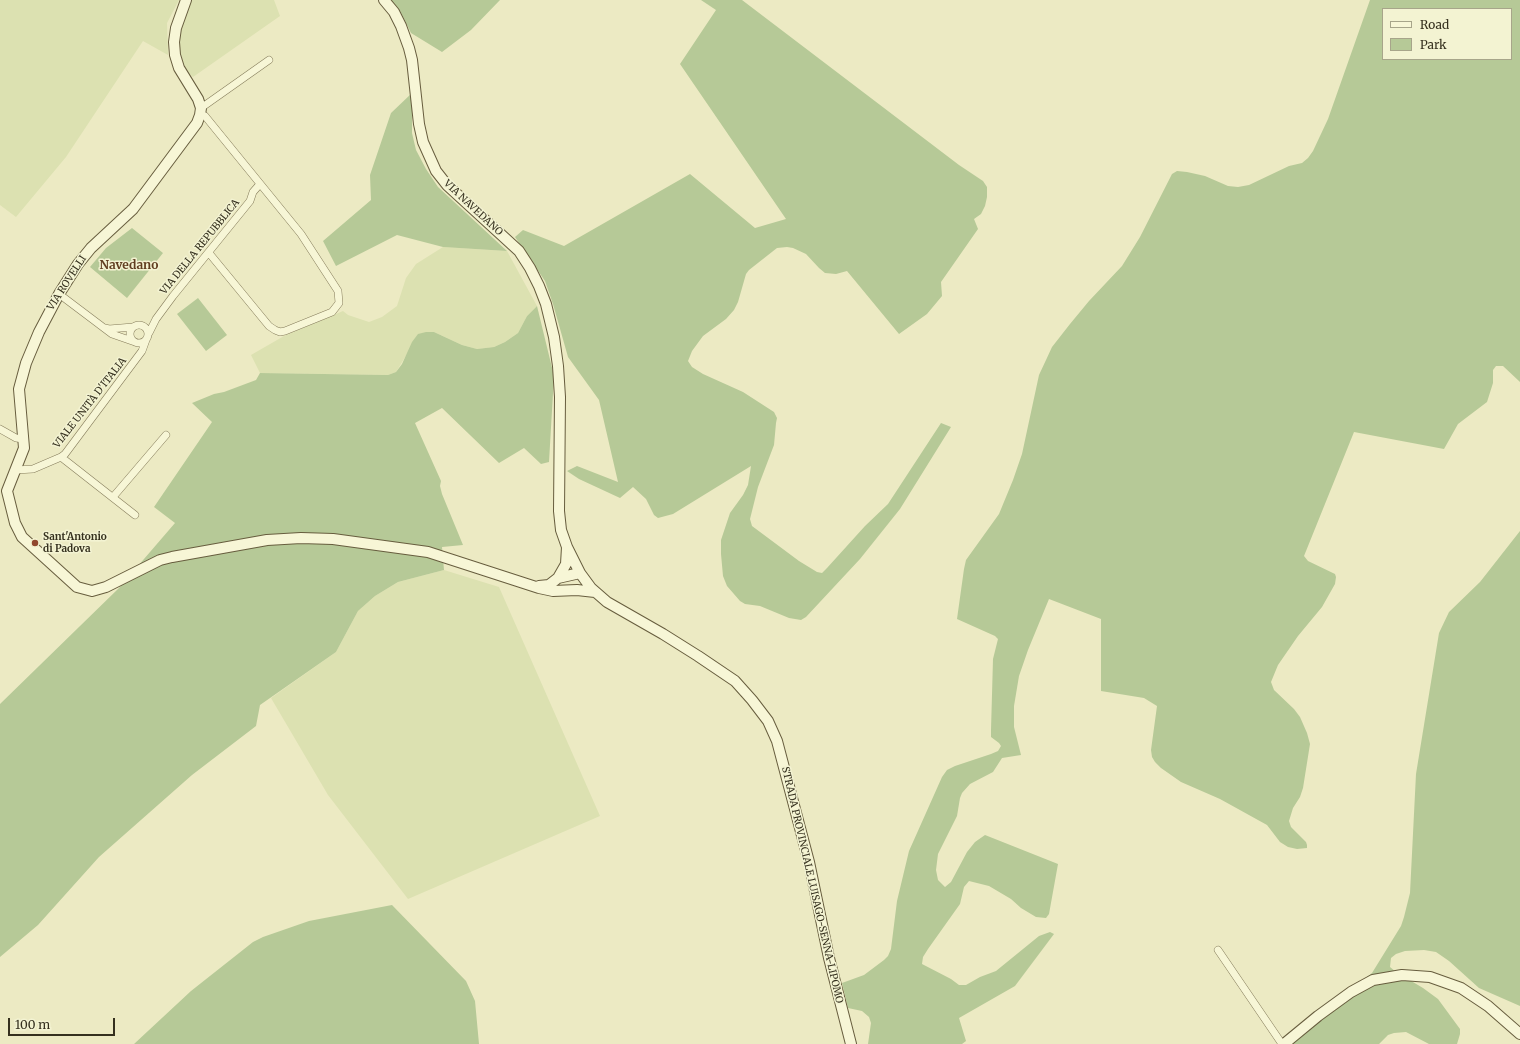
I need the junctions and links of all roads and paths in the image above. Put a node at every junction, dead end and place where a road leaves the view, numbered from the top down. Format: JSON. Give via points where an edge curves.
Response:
{"nodes":[{"id":1,"x":186,"y":0,"type":"edge"},
{"id":2,"x":384,"y":0,"type":"edge"},
{"id":3,"x":269,"y":60,"type":"dead end"},
{"id":4,"x":200,"y":111,"type":"junction"},
{"id":5,"x":260,"y":184,"type":"junction"},
{"id":6,"x":209,"y":253,"type":"junction"},
{"id":7,"x":59,"y":294,"type":"junction"},
{"id":8,"x":156,"y":319,"type":"junction"},
{"id":9,"x":143,"y":325,"type":"junction"},
{"id":10,"x":103,"y":327,"type":"junction"},
{"id":11,"x":133,"y":327,"type":"junction"},
{"id":12,"x":147,"y":337,"type":"junction"},
{"id":13,"x":135,"y":342,"type":"junction"},
{"id":14,"x":0,"y":429,"type":"edge"},
{"id":15,"x":166,"y":434,"type":"dead end"},
{"id":16,"x":24,"y":440,"type":"junction"},
{"id":17,"x":61,"y":457,"type":"junction"},
{"id":18,"x":16,"y":470,"type":"junction"},
{"id":19,"x":3,"y":492,"type":"edge"},
{"id":20,"x":113,"y":497,"type":"junction"},
{"id":21,"x":135,"y":515,"type":"dead end"},
{"id":22,"x":567,"y":547,"type":"junction"},
{"id":23,"x":580,"y":572,"type":"junction"},
{"id":24,"x":558,"y":578,"type":"junction"},
{"id":25,"x":534,"y":586,"type":"junction"},
{"id":26,"x":568,"y":590,"type":"junction"},
{"id":27,"x":595,"y":592,"type":"junction"},
{"id":28,"x":1218,"y":950,"type":"dead end"},
{"id":29,"x":1520,"y":1034,"type":"edge"},
{"id":30,"x":851,"y":1044,"type":"edge"},
{"id":31,"x":1283,"y":1044,"type":"edge"}],
"edges":[{"from":1,"to":4,"type":"street","via":[[176,28],[175,55],[179,68],[198,99]]},
{"from":2,"to":22,"type":"street","name":"VIA NAVEDANO","via":[[394,12],[409,48],[419,124],[428,156],[447,185],[519,252],[530,268],[546,304],[558,366],[559,511],[561,530]]},
{"from":3,"to":4,"type":"street","name":"VIA ROVELLI"},
{"from":4,"to":5,"type":"street"},
{"from":4,"to":7,"type":"street","name":"VIA ROVELLI","via":[[197,123],[133,209],[91,248]]},
{"from":5,"to":6,"type":"street","name":"VIA DELLA REPUBBLICA","via":[[250,201]]},
{"from":5,"to":6,"type":"street","via":[[301,234],[338,291],[339,303],[332,312],[280,332],[269,326]]},
{"from":6,"to":8,"type":"street","name":"VIA DELLA REPUBBLICA"},
{"from":7,"to":10,"type":"street"},
{"from":7,"to":16,"type":"street","name":"VIA ROVELLI","via":[[39,332],[19,389]]},
{"from":8,"to":9,"type":"street"},
{"from":8,"to":12,"type":"street","name":"VIA DELLA REPUBBLICA"},
{"from":9,"to":11,"type":"street"},
{"from":9,"to":12,"type":"street","via":[[148,330]]},
{"from":10,"to":11,"type":"street"},
{"from":10,"to":13,"type":"street","via":[[112,334]]},
{"from":11,"to":13,"type":"street","via":[[130,333]]},
{"from":12,"to":13,"type":"street","via":[[139,343]]},
{"from":12,"to":17,"type":"street","name":"VIALE UNITÀ D'ITALIA","via":[[136,359]]},
{"from":14,"to":16,"type":"street"},
{"from":15,"to":20,"type":"street"},
{"from":16,"to":18,"type":"street","name":"VIA ROVELLI","via":[[24,448]]},
{"from":17,"to":18,"type":"street","name":"VIALE UNITÀ D'ITALIA","via":[[33,469]]},
{"from":17,"to":20,"type":"street"},
{"from":18,"to":19,"type":"street","name":"VIA ROVELLI"},
{"from":19,"to":25,"type":"street","via":[[22,537],[76,587],[85,590],[106,587],[160,560],[172,557],[267,540],[301,538],[333,539],[428,552]]},
{"from":20,"to":21,"type":"street"},
{"from":22,"to":23,"type":"street","name":"STRADA PROVINCIALE LUISAGO-SENNA-LIPOMO"},
{"from":22,"to":24,"type":"street","via":[[566,564]]},
{"from":23,"to":24,"type":"street"},
{"from":23,"to":26,"type":"street"},
{"from":23,"to":27,"type":"street","name":"STRADA PROVINCIALE LUISAGO-SENNA-LIPOMO"},
{"from":24,"to":25,"type":"street","via":[[549,585]]},
{"from":25,"to":26,"type":"street","via":[[553,591]]},
{"from":26,"to":27,"type":"street"},
{"from":27,"to":30,"type":"street","name":"STRADA PROVINCIALE LUISAGO-SENNA-LIPOMO","via":[[607,602],[663,634],[735,681],[768,721],[777,741],[809,862],[829,958]]},
{"from":28,"to":31,"type":"street"},
{"from":29,"to":31,"type":"street","via":[[1488,1006],[1461,988],[1430,977],[1402,975],[1373,980],[1350,992]]}]}
